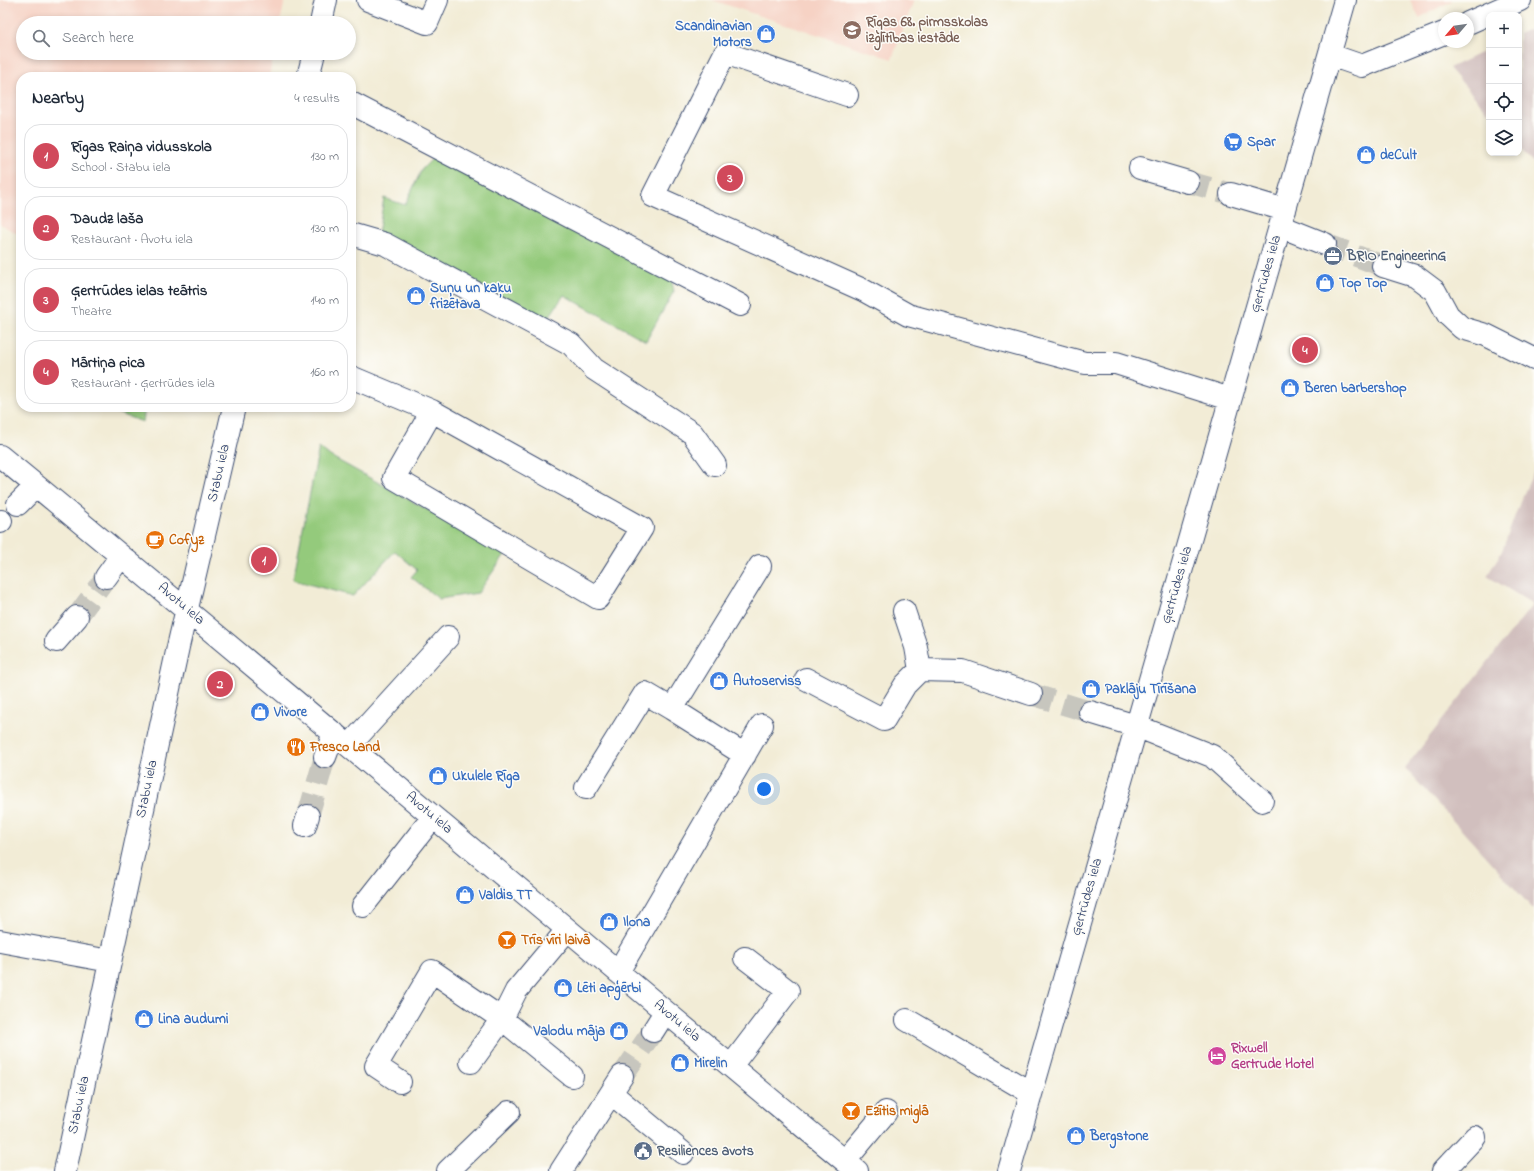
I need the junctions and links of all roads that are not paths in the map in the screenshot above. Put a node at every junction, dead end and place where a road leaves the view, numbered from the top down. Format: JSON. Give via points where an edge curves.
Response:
{"nodes":[{"id":1,"x":326,"y":0,"type":"edge"},
{"id":2,"x":368,"y":0,"type":"edge"},
{"id":3,"x":437,"y":0,"type":"edge"},
{"id":4,"x":1345,"y":0,"type":"edge"},
{"id":5,"x":1520,"y":0,"type":"edge"},
{"id":6,"x":323,"y":16,"type":"edge"},
{"id":7,"x":1474,"y":20,"type":"edge"},
{"id":8,"x":1438,"y":35,"type":"edge"},
{"id":9,"x":1330,"y":55,"type":"junction"},
{"id":10,"x":312,"y":60,"type":"edge"},
{"id":11,"x":309,"y":72,"type":"edge"},
{"id":12,"x":847,"y":96,"type":"dead end"},
{"id":13,"x":356,"y":106,"type":"edge"},
{"id":14,"x":1140,"y":168,"type":"dead end"},
{"id":15,"x":1188,"y":182,"type":"tunnel mouth"},
{"id":16,"x":1231,"y":194,"type":"tunnel mouth"},
{"id":17,"x":1283,"y":218,"type":"junction"},
{"id":18,"x":356,"y":236,"type":"edge"},
{"id":19,"x":1326,"y":244,"type":"tunnel mouth"},
{"id":20,"x":1383,"y":266,"type":"tunnel mouth"},
{"id":21,"x":740,"y":305,"type":"dead end"},
{"id":22,"x":1534,"y":359,"type":"edge"},
{"id":23,"x":356,"y":379,"type":"edge"},
{"id":24,"x":1230,"y":399,"type":"junction"},
{"id":25,"x":432,"y":411,"type":"junction"},
{"id":26,"x":233,"y":412,"type":"edge"},
{"id":27,"x":0,"y":456,"type":"edge"},
{"id":28,"x":715,"y":465,"type":"dead end"},
{"id":29,"x":36,"y":486,"type":"junction"},
{"id":30,"x":18,"y":504,"type":"dead end"},
{"id":31,"x":121,"y":556,"type":"junction"},
{"id":32,"x":760,"y":566,"type":"dead end"},
{"id":33,"x":106,"y":577,"type":"tunnel mouth"},
{"id":34,"x":187,"y":609,"type":"junction"},
{"id":35,"x":904,"y":611,"type":"dead end"},
{"id":36,"x":77,"y":617,"type":"tunnel mouth"},
{"id":37,"x":448,"y":637,"type":"dead end"},
{"id":38,"x":56,"y":641,"type":"dead end"},
{"id":39,"x":920,"y":670,"type":"junction"},
{"id":40,"x":806,"y":679,"type":"dead end"},
{"id":41,"x":1031,"y":694,"type":"tunnel mouth"},
{"id":42,"x":672,"y":709,"type":"junction"},
{"id":43,"x":1090,"y":712,"type":"tunnel mouth"},
{"id":44,"x":762,"y":725,"type":"dead end"},
{"id":45,"x":1136,"y":726,"type":"junction"},
{"id":46,"x":342,"y":740,"type":"junction"},
{"id":47,"x":745,"y":755,"type":"junction"},
{"id":48,"x":325,"y":758,"type":"tunnel mouth"},
{"id":49,"x":586,"y":788,"type":"dead end"},
{"id":50,"x":1262,"y":801,"type":"dead end"},
{"id":51,"x":433,"y":818,"type":"junction"},
{"id":52,"x":363,"y":906,"type":"dead end"},
{"id":53,"x":567,"y":930,"type":"junction"},
{"id":54,"x":0,"y":941,"type":"edge"},
{"id":55,"x":745,"y":958,"type":"dead end"},
{"id":56,"x":110,"y":961,"type":"junction"},
{"id":57,"x":618,"y":972,"type":"junction"},
{"id":58,"x":666,"y":1012,"type":"junction"},
{"id":59,"x":502,"y":1019,"type":"junction"},
{"id":60,"x":906,"y":1020,"type":"dead end"},
{"id":61,"x":653,"y":1031,"type":"tunnel mouth"},
{"id":62,"x":471,"y":1062,"type":"dead end"},
{"id":63,"x":731,"y":1066,"type":"junction"},
{"id":64,"x":572,"y":1076,"type":"dead end"},
{"id":65,"x":400,"y":1082,"type":"dead end"},
{"id":66,"x":1031,"y":1093,"type":"junction"},
{"id":67,"x":509,"y":1112,"type":"dead end"},
{"id":68,"x":886,"y":1112,"type":"dead end"},
{"id":69,"x":1475,"y":1137,"type":"dead end"},
{"id":70,"x":683,"y":1153,"type":"dead end"},
{"id":71,"x":851,"y":1166,"type":"edge"},
{"id":72,"x":64,"y":1171,"type":"edge"},
{"id":73,"x":448,"y":1171,"type":"edge"},
{"id":74,"x":561,"y":1171,"type":"edge"},
{"id":75,"x":1009,"y":1171,"type":"edge"},
{"id":76,"x":1443,"y":1171,"type":"edge"}],
"edges":[{"from":1,"to":6,"type":"street"},
{"from":2,"to":3,"type":"street","via":[[427,23]]},
{"from":4,"to":9,"type":"street","name":"Ģertrūdes iela"},
{"from":5,"to":7,"type":"street"},
{"from":8,"to":9,"type":"street","via":[[1362,66]]},
{"from":9,"to":17,"type":"street","name":"Ģertrūdes iela"},
{"from":10,"to":11,"type":"street"},
{"from":12,"to":24,"type":"street","via":[[725,53],[653,196],[862,290],[908,315],[1085,363],[1116,363]]},
{"from":13,"to":21,"type":"street"},
{"from":14,"to":15,"type":"street"},
{"from":16,"to":17,"type":"street"},
{"from":17,"to":19,"type":"street"},
{"from":17,"to":24,"type":"street","name":"Ģertrūdes iela"},
{"from":18,"to":28,"type":"street","via":[[385,244],[571,344],[594,369],[692,433]]},
{"from":20,"to":22,"type":"street","via":[[1415,276],[1435,291],[1448,315],[1462,328],[1486,335]]},
{"from":23,"to":25,"type":"street"},
{"from":24,"to":45,"type":"street","name":"Ģertrūdes iela"},
{"from":25,"to":25,"type":"street","via":[[642,528],[598,598],[394,478]]},
{"from":26,"to":34,"type":"street","name":"Stabu iela"},
{"from":27,"to":29,"type":"street","name":"Avotu iela"},
{"from":29,"to":30,"type":"street"},
{"from":29,"to":31,"type":"street","name":"Avotu iela"},
{"from":31,"to":33,"type":"street"},
{"from":31,"to":34,"type":"street","name":"Avotu iela"},
{"from":32,"to":42,"type":"street"},
{"from":34,"to":46,"type":"street","name":"Avotu iela"},
{"from":34,"to":56,"type":"street","name":"Stabu iela"},
{"from":35,"to":39,"type":"street"},
{"from":36,"to":38,"type":"street"},
{"from":37,"to":46,"type":"street"},
{"from":39,"to":40,"type":"street","via":[[905,685],[884,720]]},
{"from":39,"to":41,"type":"street","via":[[963,672]]},
{"from":42,"to":47,"type":"street"},
{"from":42,"to":49,"type":"street","via":[[645,693]]},
{"from":43,"to":45,"type":"street"},
{"from":44,"to":47,"type":"street"},
{"from":45,"to":50,"type":"street","via":[[1212,756]]},
{"from":45,"to":66,"type":"street","name":"Ģertrūdes iela"},
{"from":46,"to":48,"type":"street"},
{"from":46,"to":51,"type":"street","name":"Avotu iela"},
{"from":47,"to":57,"type":"street"},
{"from":51,"to":52,"type":"street"},
{"from":51,"to":53,"type":"street","name":"Avotu iela"},
{"from":53,"to":57,"type":"street","name":"Avotu iela"},
{"from":53,"to":59,"type":"street","via":[[516,991]]},
{"from":54,"to":56,"type":"street"},
{"from":55,"to":63,"type":"street","via":[[788,990]]},
{"from":56,"to":72,"type":"street","name":"Stabu iela"},
{"from":57,"to":58,"type":"street","name":"Avotu iela"},
{"from":58,"to":61,"type":"street"},
{"from":58,"to":63,"type":"street","name":"Avotu iela"},
{"from":59,"to":62,"type":"street"},
{"from":59,"to":64,"type":"street"},
{"from":59,"to":65,"type":"street","via":[[432,971],[376,1066]]},
{"from":60,"to":66,"type":"street"},
{"from":63,"to":71,"type":"street","name":"Avotu iela"},
{"from":66,"to":75,"type":"street","name":"Ģertrūdes iela"},
{"from":67,"to":73,"type":"street"},
{"from":68,"to":71,"type":"street"},
{"from":69,"to":76,"type":"street"},
{"from":70,"to":74,"type":"street","via":[[616,1085]]}]}
